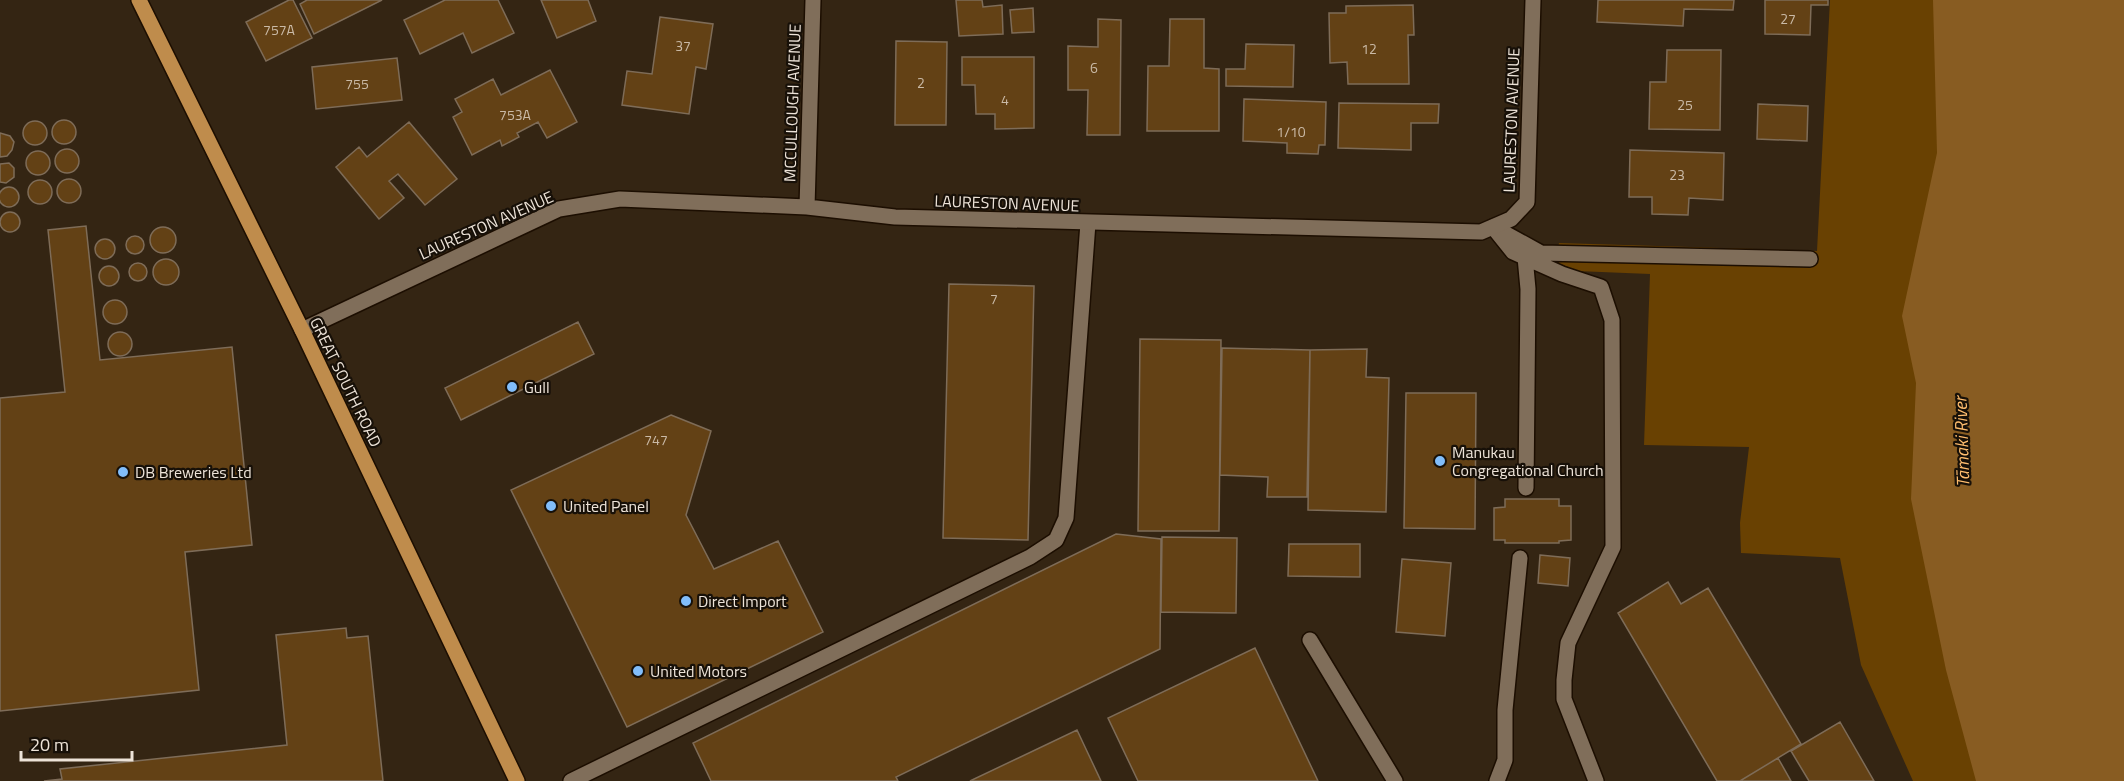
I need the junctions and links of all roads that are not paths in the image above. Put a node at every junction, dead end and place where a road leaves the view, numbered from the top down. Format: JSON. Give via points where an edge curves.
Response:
{"nodes":[{"id":1,"x":139,"y":0,"type":"edge"},
{"id":2,"x":813,"y":0,"type":"edge"},
{"id":3,"x":1533,"y":0,"type":"edge"},
{"id":4,"x":807,"y":207,"type":"junction"},
{"id":5,"x":1088,"y":223,"type":"junction"},
{"id":6,"x":1493,"y":227,"type":"junction"},
{"id":7,"x":1525,"y":257,"type":"junction"},
{"id":8,"x":1810,"y":259,"type":"dead end"},
{"id":9,"x":302,"y":330,"type":"junction"},
{"id":10,"x":1526,"y":488,"type":"dead end"},
{"id":11,"x":1520,"y":558,"type":"dead end"},
{"id":12,"x":1310,"y":640,"type":"dead end"},
{"id":13,"x":517,"y":781,"type":"edge"},
{"id":14,"x":572,"y":781,"type":"edge"},
{"id":15,"x":1395,"y":781,"type":"edge"},
{"id":16,"x":1497,"y":781,"type":"edge"},
{"id":17,"x":1596,"y":781,"type":"edge"}],
"edges":[{"from":1,"to":9,"type":"main road","name":"GREAT SOUTH ROAD"},
{"from":2,"to":4,"type":"street","name":"MCCULLOUGH AVENUE"},
{"from":3,"to":6,"type":"street","name":"LAURESTON AVENUE","via":[[1527,202],[1510,219]]},
{"from":4,"to":5,"type":"street","name":"LAURESTON AVENUE","via":[[896,217]]},
{"from":4,"to":9,"type":"street","name":"LAURESTON AVENUE","via":[[620,199],[559,209]]},
{"from":5,"to":6,"type":"street","name":"LAURESTON AVENUE","via":[[1481,232]]},
{"from":5,"to":14,"type":"street","via":[[1066,518],[1056,540],[1030,557]]},
{"from":6,"to":7,"type":"street","via":[[1513,252]]},
{"from":6,"to":8,"type":"street","via":[[1541,253]]},
{"from":7,"to":10,"type":"street"},
{"from":7,"to":17,"type":"street","via":[[1601,287],[1612,320],[1613,547],[1568,643],[1564,680],[1564,699]]},
{"from":9,"to":13,"type":"main road","name":"GREAT SOUTH ROAD"},
{"from":11,"to":16,"type":"street","via":[[1505,710],[1505,760]]},
{"from":12,"to":15,"type":"street"}]}
